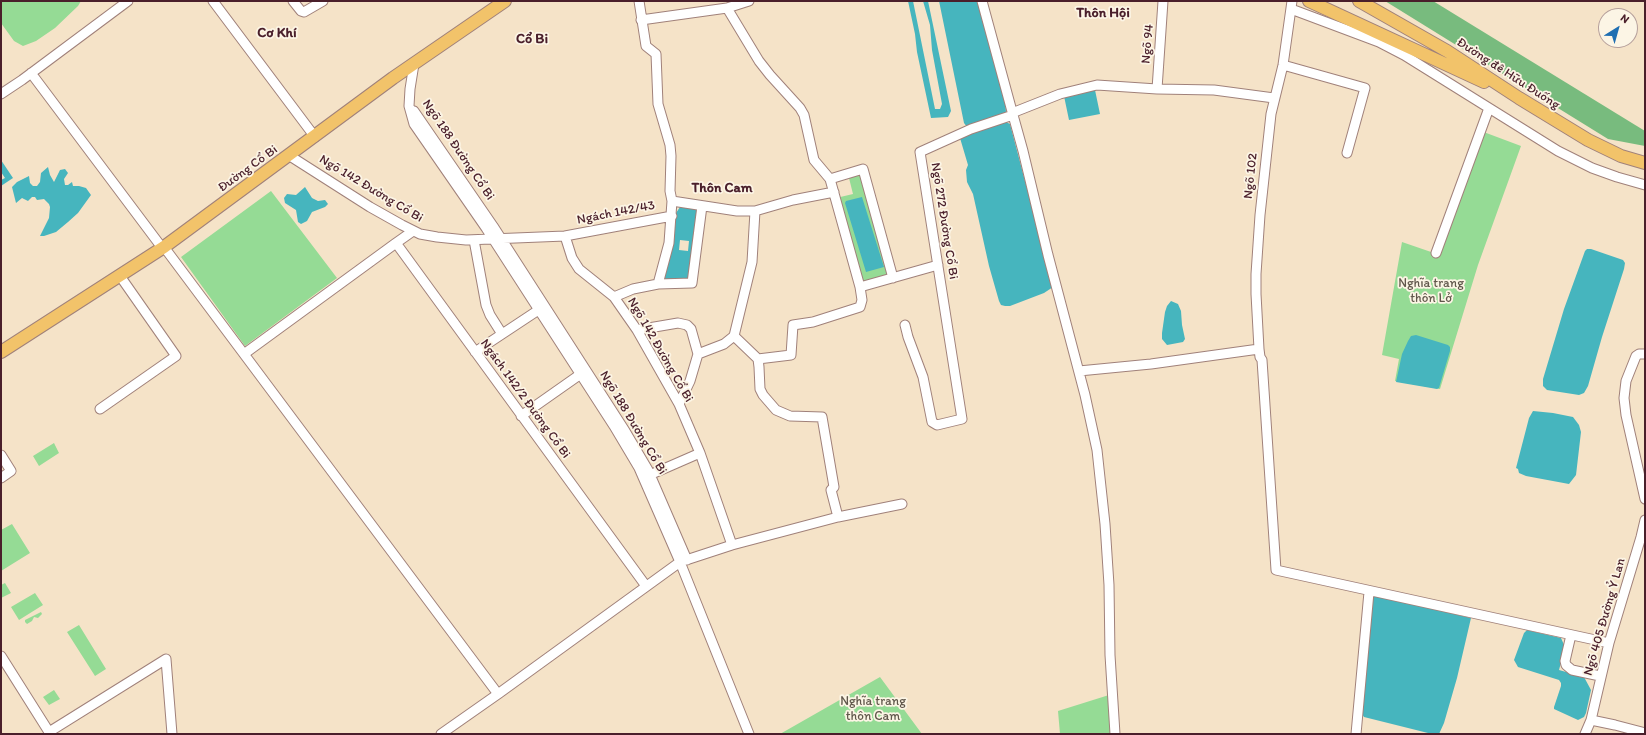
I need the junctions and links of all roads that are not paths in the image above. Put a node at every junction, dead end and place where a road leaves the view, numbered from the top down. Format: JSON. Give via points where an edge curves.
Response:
{"nodes":[{"id":1,"x":128,"y":1,"type":"edge"},
{"id":2,"x":212,"y":1,"type":"edge"},
{"id":3,"x":293,"y":1,"type":"edge"},
{"id":4,"x":323,"y":1,"type":"edge"},
{"id":5,"x":505,"y":1,"type":"edge"},
{"id":6,"x":639,"y":1,"type":"edge"},
{"id":7,"x":749,"y":1,"type":"edge"},
{"id":8,"x":982,"y":1,"type":"edge"},
{"id":9,"x":1163,"y":1,"type":"edge"},
{"id":10,"x":1309,"y":1,"type":"edge"},
{"id":11,"x":1360,"y":1,"type":"edge"},
{"id":12,"x":1292,"y":5,"type":"edge"},
{"id":13,"x":727,"y":8,"type":"junction"},
{"id":14,"x":641,"y":20,"type":"junction"},
{"id":15,"x":414,"y":64,"type":"junction"},
{"id":16,"x":1283,"y":65,"type":"junction"},
{"id":17,"x":31,"y":74,"type":"junction"},
{"id":18,"x":1157,"y":89,"type":"junction"},
{"id":19,"x":1,"y":94,"type":"edge"},
{"id":20,"x":1274,"y":98,"type":"junction"},
{"id":21,"x":1519,"y":98,"type":"junction"},
{"id":22,"x":1488,"y":108,"type":"junction"},
{"id":23,"x":1012,"y":114,"type":"junction"},
{"id":24,"x":315,"y":137,"type":"junction"},
{"id":25,"x":1347,"y":153,"type":"dead end"},
{"id":26,"x":290,"y":156,"type":"junction"},
{"id":27,"x":1645,"y":163,"type":"edge"},
{"id":28,"x":830,"y":179,"type":"junction"},
{"id":29,"x":1645,"y":184,"type":"edge"},
{"id":30,"x":834,"y":192,"type":"junction"},
{"id":31,"x":672,"y":201,"type":"junction"},
{"id":32,"x":702,"y":206,"type":"junction"},
{"id":33,"x":755,"y":211,"type":"junction"},
{"id":34,"x":672,"y":216,"type":"junction"},
{"id":35,"x":413,"y":231,"type":"junction"},
{"id":36,"x":565,"y":236,"type":"junction"},
{"id":37,"x":497,"y":239,"type":"junction"},
{"id":38,"x":474,"y":240,"type":"junction"},
{"id":39,"x":396,"y":244,"type":"junction"},
{"id":40,"x":164,"y":248,"type":"junction"},
{"id":41,"x":1436,"y":253,"type":"dead end"},
{"id":42,"x":938,"y":266,"type":"junction"},
{"id":43,"x":120,"y":276,"type":"junction"},
{"id":44,"x":893,"y":278,"type":"junction"},
{"id":45,"x":658,"y":284,"type":"junction"},
{"id":46,"x":860,"y":287,"type":"junction"},
{"id":47,"x":614,"y":297,"type":"junction"},
{"id":48,"x":541,"y":308,"type":"junction"},
{"id":49,"x":905,"y":326,"type":"dead end"},
{"id":50,"x":637,"y":330,"type":"junction"},
{"id":51,"x":502,"y":334,"type":"junction"},
{"id":52,"x":734,"y":336,"type":"junction"},
{"id":53,"x":1,"y":352,"type":"edge"},
{"id":54,"x":475,"y":352,"type":"junction"},
{"id":55,"x":1259,"y":353,"type":"junction"},
{"id":56,"x":244,"y":354,"type":"junction"},
{"id":57,"x":698,"y":354,"type":"junction"},
{"id":58,"x":1645,"y":354,"type":"edge"},
{"id":59,"x":758,"y":360,"type":"junction"},
{"id":60,"x":1079,"y":371,"type":"junction"},
{"id":61,"x":583,"y":372,"type":"junction"},
{"id":62,"x":678,"y":404,"type":"junction"},
{"id":63,"x":100,"y":409,"type":"dead end"},
{"id":64,"x":521,"y":416,"type":"junction"},
{"id":65,"x":700,"y":453,"type":"junction"},
{"id":66,"x":1,"y":455,"type":"edge"},
{"id":67,"x":647,"y":476,"type":"junction"},
{"id":68,"x":1,"y":478,"type":"edge"},
{"id":69,"x":1645,"y":499,"type":"edge"},
{"id":70,"x":902,"y":504,"type":"dead end"},
{"id":71,"x":838,"y":517,"type":"junction"},
{"id":72,"x":1645,"y":520,"type":"edge"},
{"id":73,"x":732,"y":545,"type":"junction"},
{"id":74,"x":683,"y":561,"type":"junction"},
{"id":75,"x":646,"y":586,"type":"junction"},
{"id":76,"x":1369,"y":592,"type":"junction"},
{"id":77,"x":1571,"y":635,"type":"junction"},
{"id":78,"x":1608,"y":643,"type":"junction"},
{"id":79,"x":1,"y":657,"type":"edge"},
{"id":80,"x":1600,"y":676,"type":"junction"},
{"id":81,"x":498,"y":694,"type":"junction"},
{"id":82,"x":1591,"y":720,"type":"junction"},
{"id":83,"x":452,"y":726,"type":"junction"},
{"id":84,"x":48,"y":733,"type":"edge"},
{"id":85,"x":1645,"y":733,"type":"edge"},
{"id":86,"x":172,"y":734,"type":"edge"},
{"id":87,"x":441,"y":734,"type":"edge"},
{"id":88,"x":445,"y":734,"type":"edge"},
{"id":89,"x":749,"y":734,"type":"edge"},
{"id":90,"x":1115,"y":734,"type":"edge"},
{"id":91,"x":1356,"y":734,"type":"edge"},
{"id":92,"x":1585,"y":734,"type":"edge"}],
"edges":[{"from":1,"to":17,"type":"street"},
{"from":2,"to":24,"type":"street"},
{"from":3,"to":4,"type":"street","via":[[304,12]]},
{"from":5,"to":15,"type":"main road","name":"Đường Cổ Bi"},
{"from":6,"to":14,"type":"street"},
{"from":7,"to":13,"type":"street"},
{"from":8,"to":23,"type":"street"},
{"from":9,"to":18,"type":"street","name":"Ngõ 94"},
{"from":10,"to":21,"type":"main road"},
{"from":11,"to":21,"type":"main road","name":"Đường đê Hữu Đuống","via":[[1447,51]]},
{"from":12,"to":16,"type":"street","name":"Ngõ 102"},
{"from":12,"to":22,"type":"street","via":[[1379,42]]},
{"from":13,"to":14,"type":"street"},
{"from":13,"to":28,"type":"street","via":[[770,75],[800,108],[804,115],[814,160]]},
{"from":14,"to":31,"type":"street","via":[[646,46],[656,54],[658,104],[670,146]]},
{"from":15,"to":24,"type":"main road","name":"Đường Cổ Bi"},
{"from":15,"to":37,"type":"street","name":"Ngõ 188 Đường Cổ Bi","via":[[410,115],[420,135]]},
{"from":16,"to":20,"type":"street","name":"Ngõ 102"},
{"from":16,"to":25,"type":"street","via":[[1365,88]]},
{"from":17,"to":19,"type":"street"},
{"from":17,"to":40,"type":"street"},
{"from":18,"to":20,"type":"street","via":[[1214,90]]},
{"from":18,"to":23,"type":"street","via":[[1097,85],[1060,94]]},
{"from":20,"to":55,"type":"street","name":"Ngõ 102","via":[[1257,254]]},
{"from":21,"to":27,"type":"main road","name":"Đường đê Hữu Đuống","via":[[1588,140],[1621,156]]},
{"from":22,"to":29,"type":"street","via":[[1558,151],[1592,168]]},
{"from":22,"to":41,"type":"street"},
{"from":23,"to":42,"type":"street","name":"Ngõ 272 Đường Cổ Bi","via":[[920,152]]},
{"from":23,"to":60,"type":"street","via":[[1024,151]]},
{"from":24,"to":26,"type":"main road","name":"Đường Cổ Bi"},
{"from":26,"to":35,"type":"street","name":"Ngõ 142 Đường Cổ Bi"},
{"from":26,"to":40,"type":"main road","name":"Đường Cổ Bi"},
{"from":28,"to":30,"type":"street"},
{"from":28,"to":44,"type":"street","via":[[863,170]]},
{"from":30,"to":33,"type":"street"},
{"from":30,"to":46,"type":"street"},
{"from":31,"to":32,"type":"street"},
{"from":31,"to":34,"type":"street"},
{"from":32,"to":33,"type":"street"},
{"from":32,"to":45,"type":"street","via":[[692,283]]},
{"from":33,"to":52,"type":"street","via":[[752,262]]},
{"from":34,"to":36,"type":"street","name":"Ngách 142/43"},
{"from":34,"to":45,"type":"street","via":[[669,243]]},
{"from":35,"to":38,"type":"street","name":"Ngõ 142 Đường Cổ Bi","via":[[437,237]]},
{"from":35,"to":39,"type":"street"},
{"from":36,"to":37,"type":"street","name":"Ngõ 142 Đường Cổ Bi"},
{"from":36,"to":47,"type":"street","name":"Ngõ 142 Đường Cổ Bi","via":[[572,258],[579,269]]},
{"from":37,"to":38,"type":"street","name":"Ngõ 142 Đường Cổ Bi"},
{"from":37,"to":48,"type":"street","name":"Ngõ 188 Đường Cổ Bi"},
{"from":38,"to":51,"type":"street","via":[[486,305]]},
{"from":39,"to":54,"type":"street","name":"Ngách 142/2 Đường Cổ Bi"},
{"from":39,"to":56,"type":"street"},
{"from":40,"to":43,"type":"main road","name":"Đường Cổ Bi"},
{"from":40,"to":56,"type":"street"},
{"from":42,"to":44,"type":"street"},
{"from":42,"to":49,"type":"street","name":"Ngõ 272 Đường Cổ Bi","via":[[962,420],[936,425],[932,422],[923,377]]},
{"from":43,"to":53,"type":"main road","name":"Đường Cổ Bi"},
{"from":43,"to":63,"type":"street","via":[[176,356]]},
{"from":44,"to":46,"type":"street"},
{"from":45,"to":47,"type":"street","via":[[632,289]]},
{"from":46,"to":59,"type":"street","via":[[860,307],[813,322],[793,325],[791,355]]},
{"from":47,"to":50,"type":"street","name":"Ngõ 142 Đường Cổ Bi"},
{"from":48,"to":51,"type":"street"},
{"from":48,"to":61,"type":"street","name":"Ngõ 188 Đường Cổ Bi"},
{"from":50,"to":57,"type":"street","via":[[678,323],[687,325],[691,329]]},
{"from":50,"to":62,"type":"street","name":"Ngõ 142 Đường Cổ Bi"},
{"from":51,"to":54,"type":"street"},
{"from":52,"to":57,"type":"street","via":[[724,344]]},
{"from":52,"to":59,"type":"street"},
{"from":54,"to":64,"type":"street","name":"Ngách 142/2 Đường Cổ Bi"},
{"from":55,"to":60,"type":"street"},
{"from":55,"to":76,"type":"street","name":"Ngõ 102","via":[[1262,360],[1276,570]]},
{"from":56,"to":81,"type":"street"},
{"from":57,"to":62,"type":"street","via":[[690,381]]},
{"from":58,"to":69,"type":"street","via":[[1636,356],[1626,381],[1624,398]]},
{"from":59,"to":71,"type":"street","via":[[760,389],[776,410],[790,416],[822,417],[834,487],[831,490]]},
{"from":60,"to":90,"type":"street","via":[[1097,450],[1105,524]]},
{"from":61,"to":64,"type":"street"},
{"from":61,"to":67,"type":"street","name":"Ngõ 188 Đường Cổ Bi","via":[[625,431]]},
{"from":62,"to":65,"type":"street","name":"Ngõ 142 Đường Cổ Bi"},
{"from":64,"to":75,"type":"street","name":"Ngách 142/2 Đường Cổ Bi"},
{"from":65,"to":67,"type":"street"},
{"from":65,"to":73,"type":"street","name":"Ngõ 142 Đường Cổ Bi"},
{"from":66,"to":68,"type":"street","via":[[12,472]]},
{"from":67,"to":74,"type":"street","name":"Ngõ 188 Đường Cổ Bi"},
{"from":70,"to":71,"type":"street"},
{"from":71,"to":73,"type":"street"},
{"from":72,"to":78,"type":"street","name":"Ngõ 405 Đường Ỷ Lan"},
{"from":73,"to":74,"type":"street"},
{"from":74,"to":75,"type":"street"},
{"from":74,"to":89,"type":"street","name":"Ngõ 188 Đường Cổ Bi"},
{"from":75,"to":81,"type":"street"},
{"from":76,"to":77,"type":"street"},
{"from":76,"to":91,"type":"street"},
{"from":77,"to":78,"type":"street"},
{"from":77,"to":80,"type":"street","via":[[1566,665],[1572,670]]},
{"from":78,"to":80,"type":"street","name":"Ngõ 405 Đường Ỷ Lan"},
{"from":79,"to":84,"type":"street"},
{"from":80,"to":82,"type":"street","name":"Ngõ 405 Đường Ỷ Lan"},
{"from":81,"to":83,"type":"street"},
{"from":82,"to":85,"type":"street"},
{"from":82,"to":92,"type":"street","name":"Ngõ 405 Đường Ỷ Lan"},
{"from":83,"to":87,"type":"street"},
{"from":83,"to":88,"type":"street"},
{"from":84,"to":86,"type":"street","via":[[166,659]]}]}
